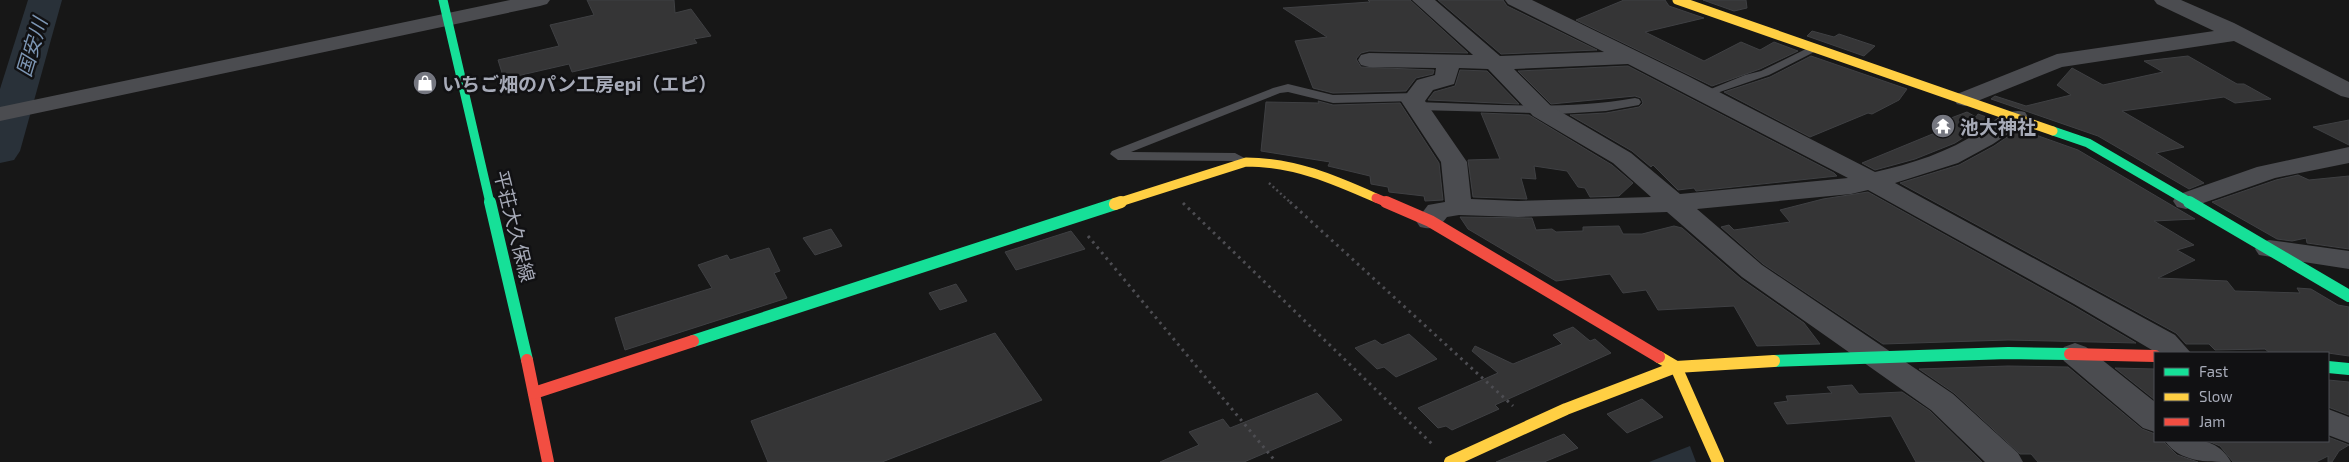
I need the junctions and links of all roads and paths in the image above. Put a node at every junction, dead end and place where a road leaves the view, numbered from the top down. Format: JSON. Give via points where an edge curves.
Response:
{"nodes":[{"id":1,"x":540,"y":0,"type":"edge"},
{"id":2,"x":1514,"y":0,"type":"edge"},
{"id":3,"x":1677,"y":0,"type":"edge"},
{"id":4,"x":2164,"y":0,"type":"edge"},
{"id":5,"x":1434,"y":2,"type":"edge"},
{"id":6,"x":446,"y":10,"type":"edge"},
{"id":7,"x":2236,"y":34,"type":"junction"},
{"id":8,"x":1816,"y":47,"type":"junction"},
{"id":9,"x":1629,"y":57,"type":"junction"},
{"id":10,"x":1369,"y":60,"type":"dead end"},
{"id":11,"x":1449,"y":61,"type":"junction"},
{"id":12,"x":1495,"y":62,"type":"junction"},
{"id":13,"x":2349,"y":91,"type":"edge"},
{"id":14,"x":1707,"y":93,"type":"junction"},
{"id":15,"x":1965,"y":99,"type":"junction"},
{"id":16,"x":1417,"y":101,"type":"junction"},
{"id":17,"x":1635,"y":102,"type":"dead end"},
{"id":18,"x":1541,"y":110,"type":"junction"},
{"id":19,"x":0,"y":114,"type":"edge"},
{"id":20,"x":2016,"y":117,"type":"junction"},
{"id":21,"x":2349,"y":155,"type":"edge"},
{"id":22,"x":1246,"y":162,"type":"junction"},
{"id":23,"x":1870,"y":181,"type":"junction"},
{"id":24,"x":1167,"y":187,"type":"junction"},
{"id":25,"x":2186,"y":201,"type":"junction"},
{"id":26,"x":1676,"y":202,"type":"junction"},
{"id":27,"x":1459,"y":207,"type":"junction"},
{"id":28,"x":1074,"y":218,"type":"junction"},
{"id":29,"x":1430,"y":221,"type":"junction"},
{"id":30,"x":2269,"y":249,"type":"junction"},
{"id":31,"x":2349,"y":260,"type":"edge"},
{"id":32,"x":2349,"y":296,"type":"edge"},
{"id":33,"x":2174,"y":352,"type":"edge"},
{"id":34,"x":2075,"y":354,"type":"junction"},
{"id":35,"x":2154,"y":356,"type":"edge"},
{"id":36,"x":1878,"y":359,"type":"junction"},
{"id":37,"x":1676,"y":367,"type":"junction"},
{"id":38,"x":2329,"y":367,"type":"edge"},
{"id":39,"x":2349,"y":369,"type":"edge"},
{"id":40,"x":534,"y":393,"type":"junction"},
{"id":41,"x":2154,"y":419,"type":"edge"},
{"id":42,"x":2329,"y":421,"type":"edge"},
{"id":43,"x":1533,"y":424,"type":"junction"},
{"id":44,"x":2349,"y":431,"type":"edge"},
{"id":45,"x":2184,"y":442,"type":"edge"},
{"id":46,"x":548,"y":462,"type":"edge"},
{"id":47,"x":1276,"y":462,"type":"edge"},
{"id":48,"x":1450,"y":462,"type":"edge"},
{"id":49,"x":1718,"y":462,"type":"edge"},
{"id":50,"x":2006,"y":462,"type":"edge"},
{"id":51,"x":2214,"y":462,"type":"edge"}],
"edges":[{"from":1,"to":6,"type":"street"},
{"from":2,"to":9,"type":"street"},
{"from":3,"to":8,"type":"street"},
{"from":4,"to":7,"type":"street"},
{"from":5,"to":12,"type":"street"},
{"from":6,"to":19,"type":"street"},
{"from":6,"to":40,"type":"street","name":"平荘大久保線"},
{"from":7,"to":13,"type":"street"},
{"from":7,"to":15,"type":"street","via":[[2057,61]]},
{"from":8,"to":14,"type":"lane","via":[[1765,74]]},
{"from":8,"to":15,"type":"street"},
{"from":9,"to":12,"type":"street"},
{"from":9,"to":14,"type":"street"},
{"from":10,"to":11,"type":"street"},
{"from":11,"to":12,"type":"street"},
{"from":11,"to":16,"type":"street","via":[[1446,79],[1426,85]]},
{"from":12,"to":18,"type":"street"},
{"from":14,"to":23,"type":"street"},
{"from":15,"to":20,"type":"street"},
{"from":16,"to":18,"type":"lane"},
{"from":16,"to":22,"type":"lane","via":[[1333,99],[1288,88],[1116,154],[1235,157]]},
{"from":16,"to":27,"type":"street","via":[[1454,162]]},
{"from":17,"to":18,"type":"lane","via":[[1606,108]]},
{"from":18,"to":26,"type":"street","via":[[1622,158]]},
{"from":20,"to":23,"type":"street","via":[[1984,140],[1949,158]]},
{"from":20,"to":25,"type":"street","via":[[2088,143]]},
{"from":21,"to":25,"type":"street","via":[[2286,166],[2228,182]]},
{"from":22,"to":24,"type":"street"},
{"from":22,"to":29,"type":"street","via":[[1266,161],[1306,167]]},
{"from":22,"to":43,"type":"path"},
{"from":23,"to":26,"type":"street","via":[[1811,192]]},
{"from":23,"to":33,"type":"street","via":[[2164,342]]},
{"from":24,"to":28,"type":"street"},
{"from":24,"to":48,"type":"path"},
{"from":25,"to":30,"type":"street"},
{"from":26,"to":27,"type":"street","via":[[1518,209]]},
{"from":26,"to":36,"type":"street","via":[[1752,271]]},
{"from":27,"to":29,"type":"street","via":[[1438,211]]},
{"from":28,"to":40,"type":"street"},
{"from":28,"to":47,"type":"path"},
{"from":29,"to":37,"type":"street"},
{"from":30,"to":31,"type":"street"},
{"from":30,"to":32,"type":"street"},
{"from":34,"to":35,"type":"street"},
{"from":34,"to":36,"type":"street","via":[[2008,353]]},
{"from":34,"to":41,"type":"street"},
{"from":36,"to":37,"type":"street","via":[[1734,362]]},
{"from":36,"to":50,"type":"street","via":[[1942,402]]},
{"from":37,"to":43,"type":"street"},
{"from":37,"to":49,"type":"street"},
{"from":38,"to":39,"type":"street"},
{"from":40,"to":46,"type":"street","name":"平荘大久保線"},
{"from":42,"to":44,"type":"street"},
{"from":43,"to":48,"type":"street"},
{"from":45,"to":51,"type":"street"}]}
